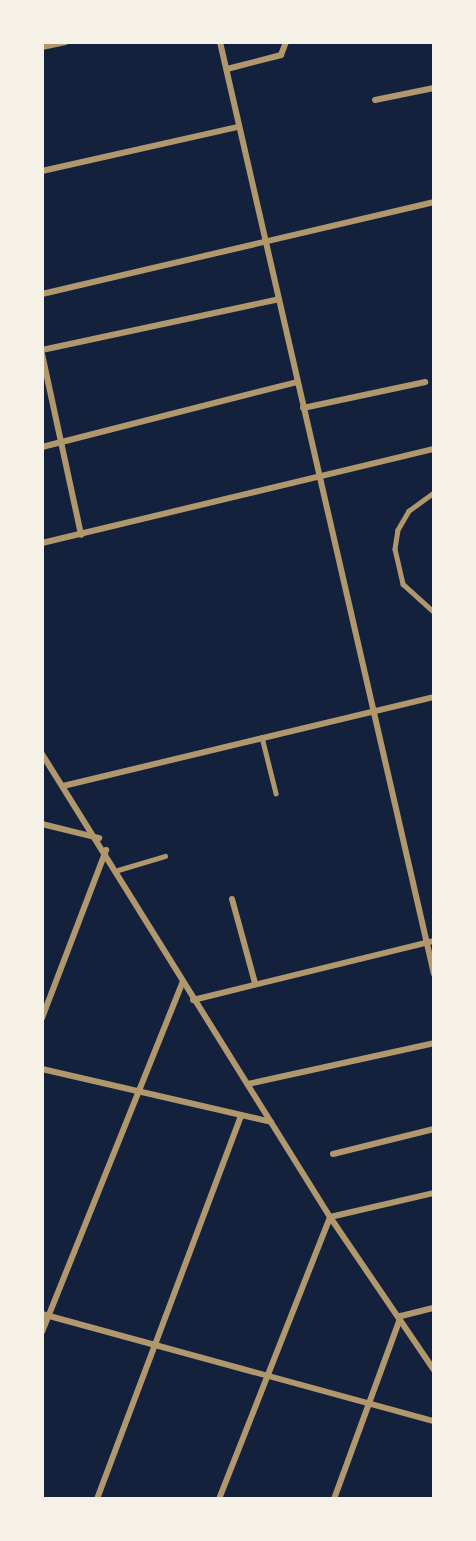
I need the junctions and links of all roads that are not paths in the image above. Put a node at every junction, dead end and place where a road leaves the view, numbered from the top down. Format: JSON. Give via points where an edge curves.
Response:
{"nodes":[{"id":1,"x":65,"y":42,"type":"edge"},
{"id":2,"x":220,"y":42,"type":"edge"},
{"id":3,"x":286,"y":42,"type":"edge"},
{"id":4,"x":42,"y":47,"type":"edge"},
{"id":5,"x":227,"y":69,"type":"junction"},
{"id":6,"x":434,"y":88,"type":"edge"},
{"id":7,"x":375,"y":100,"type":"dead end"},
{"id":8,"x":237,"y":127,"type":"junction"},
{"id":9,"x":42,"y":171,"type":"edge"},
{"id":10,"x":434,"y":202,"type":"edge"},
{"id":11,"x":267,"y":242,"type":"junction"},
{"id":12,"x":42,"y":294,"type":"edge"},
{"id":13,"x":279,"y":299,"type":"junction"},
{"id":14,"x":42,"y":352,"type":"edge"},
{"id":15,"x":297,"y":382,"type":"junction"},
{"id":16,"x":425,"y":382,"type":"dead end"},
{"id":17,"x":303,"y":408,"type":"junction"},
{"id":18,"x":62,"y":443,"type":"junction"},
{"id":19,"x":42,"y":447,"type":"edge"},
{"id":20,"x":434,"y":449,"type":"edge"},
{"id":21,"x":320,"y":475,"type":"junction"},
{"id":22,"x":434,"y":493,"type":"edge"},
{"id":23,"x":81,"y":535,"type":"junction"},
{"id":24,"x":42,"y":543,"type":"edge"},
{"id":25,"x":434,"y":612,"type":"edge"},
{"id":26,"x":434,"y":698,"type":"edge"},
{"id":27,"x":377,"y":710,"type":"junction"},
{"id":28,"x":262,"y":737,"type":"junction"},
{"id":29,"x":42,"y":753,"type":"edge"},
{"id":30,"x":63,"y":786,"type":"junction"},
{"id":31,"x":276,"y":793,"type":"dead end"},
{"id":32,"x":42,"y":824,"type":"edge"},
{"id":33,"x":99,"y":838,"type":"junction"},
{"id":34,"x":106,"y":850,"type":"junction"},
{"id":35,"x":165,"y":856,"type":"dead end"},
{"id":36,"x":118,"y":870,"type":"junction"},
{"id":37,"x":232,"y":899,"type":"dead end"},
{"id":38,"x":430,"y":942,"type":"edge"},
{"id":39,"x":434,"y":974,"type":"edge"},
{"id":40,"x":183,"y":982,"type":"junction"},
{"id":41,"x":255,"y":983,"type":"junction"},
{"id":42,"x":193,"y":1000,"type":"junction"},
{"id":43,"x":42,"y":1018,"type":"edge"},
{"id":44,"x":434,"y":1043,"type":"edge"},
{"id":45,"x":42,"y":1069,"type":"edge"},
{"id":46,"x":249,"y":1084,"type":"junction"},
{"id":47,"x":137,"y":1092,"type":"junction"},
{"id":48,"x":241,"y":1116,"type":"junction"},
{"id":49,"x":271,"y":1122,"type":"junction"},
{"id":50,"x":434,"y":1130,"type":"edge"},
{"id":51,"x":333,"y":1154,"type":"dead end"},
{"id":52,"x":434,"y":1193,"type":"edge"},
{"id":53,"x":330,"y":1216,"type":"junction"},
{"id":54,"x":434,"y":1308,"type":"edge"},
{"id":55,"x":45,"y":1315,"type":"edge"},
{"id":56,"x":401,"y":1316,"type":"junction"},
{"id":57,"x":42,"y":1332,"type":"edge"},
{"id":58,"x":155,"y":1346,"type":"junction"},
{"id":59,"x":434,"y":1370,"type":"edge"},
{"id":60,"x":265,"y":1374,"type":"junction"},
{"id":61,"x":371,"y":1401,"type":"junction"},
{"id":62,"x":434,"y":1421,"type":"edge"},
{"id":63,"x":97,"y":1499,"type":"edge"},
{"id":64,"x":219,"y":1499,"type":"edge"},
{"id":65,"x":334,"y":1499,"type":"edge"}],
"edges":[{"from":1,"to":4,"type":"street"},
{"from":2,"to":5,"type":"street"},
{"from":3,"to":5,"type":"street","via":[[280,55]]},
{"from":5,"to":8,"type":"street"},
{"from":6,"to":7,"type":"street"},
{"from":8,"to":9,"type":"street"},
{"from":8,"to":11,"type":"street"},
{"from":10,"to":11,"type":"street"},
{"from":11,"to":12,"type":"street"},
{"from":11,"to":13,"type":"street"},
{"from":13,"to":14,"type":"street"},
{"from":13,"to":15,"type":"street"},
{"from":14,"to":18,"type":"street"},
{"from":15,"to":17,"type":"street"},
{"from":15,"to":18,"type":"street"},
{"from":16,"to":17,"type":"street"},
{"from":17,"to":21,"type":"street"},
{"from":18,"to":19,"type":"street"},
{"from":18,"to":23,"type":"street"},
{"from":20,"to":21,"type":"street"},
{"from":21,"to":23,"type":"street"},
{"from":21,"to":27,"type":"street"},
{"from":22,"to":25,"type":"lane","via":[[409,512],[398,530],[395,549],[403,584]]},
{"from":23,"to":24,"type":"street"},
{"from":26,"to":27,"type":"street"},
{"from":27,"to":28,"type":"street"},
{"from":27,"to":38,"type":"street"},
{"from":28,"to":30,"type":"street"},
{"from":28,"to":31,"type":"lane"},
{"from":29,"to":30,"type":"street"},
{"from":30,"to":33,"type":"street"},
{"from":32,"to":33,"type":"street"},
{"from":33,"to":34,"type":"street"},
{"from":34,"to":36,"type":"street"},
{"from":34,"to":43,"type":"street"},
{"from":35,"to":36,"type":"lane"},
{"from":36,"to":40,"type":"street"},
{"from":37,"to":41,"type":"street"},
{"from":38,"to":39,"type":"street"},
{"from":38,"to":41,"type":"street"},
{"from":40,"to":42,"type":"street"},
{"from":40,"to":47,"type":"street"},
{"from":41,"to":42,"type":"street"},
{"from":42,"to":46,"type":"street"},
{"from":44,"to":46,"type":"street"},
{"from":45,"to":47,"type":"street"},
{"from":46,"to":49,"type":"street"},
{"from":47,"to":48,"type":"street"},
{"from":47,"to":55,"type":"street"},
{"from":48,"to":49,"type":"street"},
{"from":48,"to":58,"type":"street"},
{"from":49,"to":53,"type":"street"},
{"from":50,"to":51,"type":"street"},
{"from":52,"to":53,"type":"street"},
{"from":53,"to":56,"type":"street"},
{"from":53,"to":60,"type":"street"},
{"from":54,"to":56,"type":"street"},
{"from":55,"to":57,"type":"street"},
{"from":55,"to":58,"type":"street"},
{"from":56,"to":59,"type":"street"},
{"from":56,"to":61,"type":"street"},
{"from":58,"to":60,"type":"street"},
{"from":58,"to":63,"type":"street"},
{"from":60,"to":61,"type":"street"},
{"from":60,"to":64,"type":"street"},
{"from":61,"to":62,"type":"street"},
{"from":61,"to":65,"type":"street"}]}
